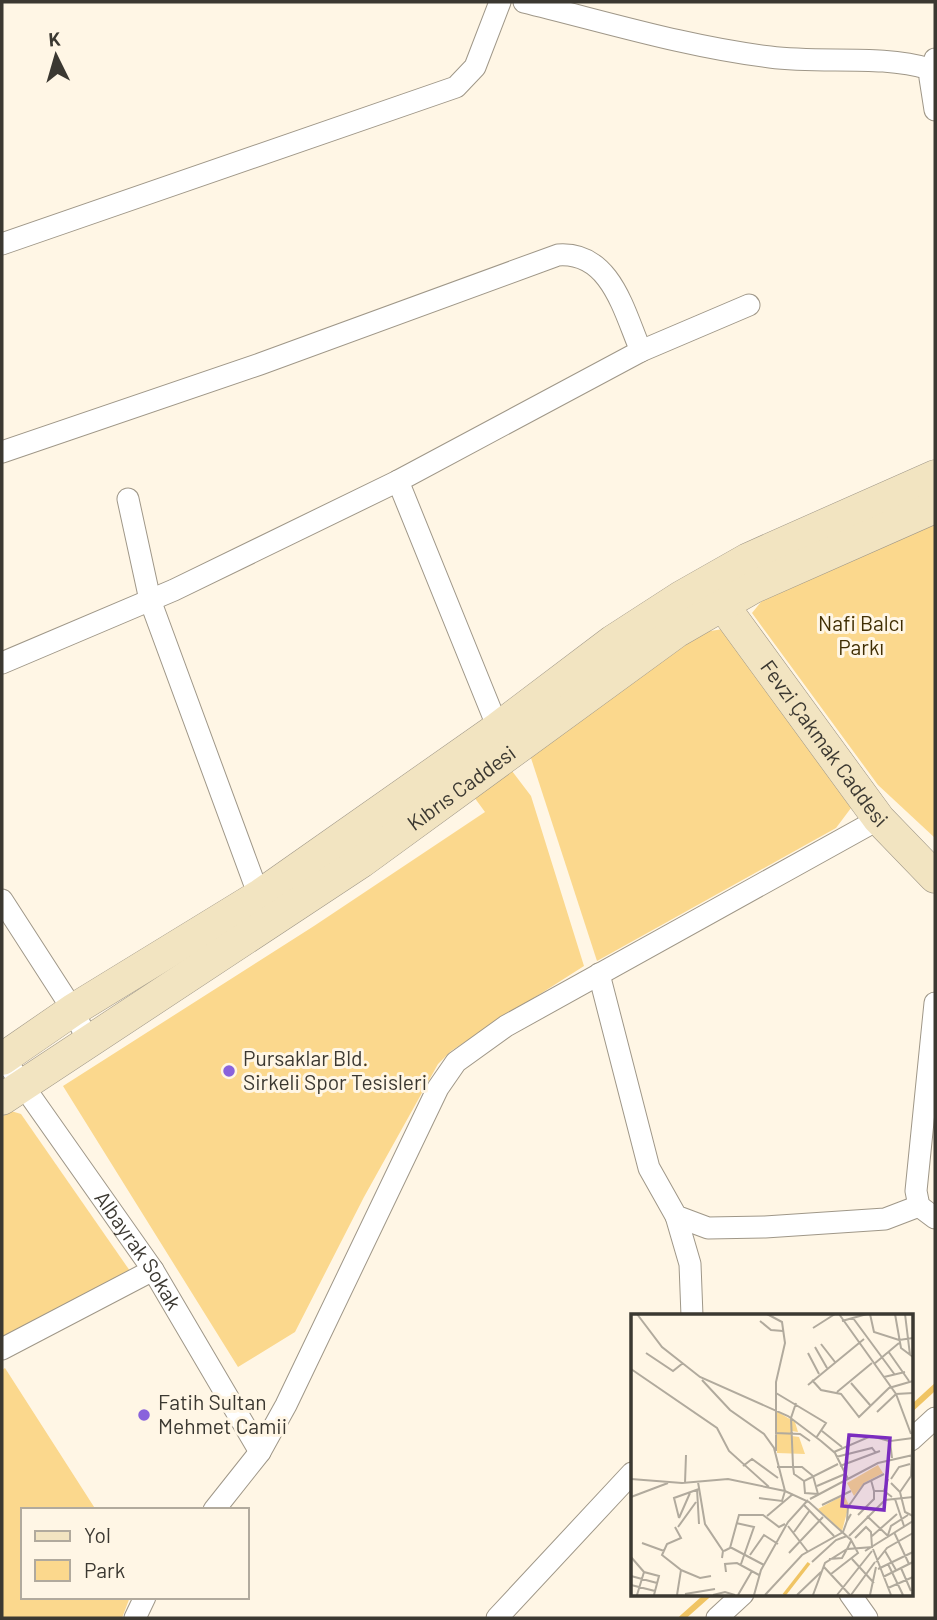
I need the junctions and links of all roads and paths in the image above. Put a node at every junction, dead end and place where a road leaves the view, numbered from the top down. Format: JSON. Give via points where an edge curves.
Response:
{"nodes":[{"id":1,"x":500,"y":2,"type":"edge"},
{"id":2,"x":524,"y":2,"type":"edge"},
{"id":3,"x":933,"y":64,"type":"edge"},
{"id":4,"x":935,"y":110,"type":"edge"},
{"id":5,"x":2,"y":244,"type":"edge"},
{"id":6,"x":749,"y":305,"type":"dead end"},
{"id":7,"x":641,"y":351,"type":"junction"},
{"id":8,"x":2,"y":452,"type":"edge"},
{"id":9,"x":935,"y":476,"type":"edge"},
{"id":10,"x":398,"y":481,"type":"junction"},
{"id":11,"x":128,"y":499,"type":"dead end"},
{"id":12,"x":935,"y":507,"type":"edge"},
{"id":13,"x":150,"y":600,"type":"junction"},
{"id":14,"x":722,"y":604,"type":"junction"},
{"id":15,"x":2,"y":663,"type":"edge"},
{"id":16,"x":498,"y":728,"type":"junction"},
{"id":17,"x":880,"y":819,"type":"junction"},
{"id":18,"x":935,"y":877,"type":"edge"},
{"id":19,"x":258,"y":896,"type":"junction"},
{"id":20,"x":2,"y":900,"type":"edge"},
{"id":21,"x":599,"y":974,"type":"junction"},
{"id":22,"x":935,"y":1003,"type":"edge"},
{"id":23,"x":73,"y":1010,"type":"junction"},
{"id":24,"x":89,"y":1042,"type":"junction"},
{"id":25,"x":3,"y":1058,"type":"edge"},
{"id":26,"x":13,"y":1092,"type":"edge"},
{"id":27,"x":927,"y":1212,"type":"edge"},
{"id":28,"x":676,"y":1216,"type":"junction"},
{"id":29,"x":153,"y":1270,"type":"junction"},
{"id":30,"x":692,"y":1314,"type":"edge"},
{"id":31,"x":2,"y":1349,"type":"edge"},
{"id":32,"x":935,"y":1418,"type":"edge"},
{"id":33,"x":912,"y":1439,"type":"edge"},
{"id":34,"x":260,"y":1452,"type":"junction"},
{"id":35,"x":631,"y":1474,"type":"edge"},
{"id":36,"x":216,"y":1508,"type":"edge"},
{"id":37,"x":741,"y":1596,"type":"edge"},
{"id":38,"x":851,"y":1596,"type":"edge"},
{"id":39,"x":144,"y":1599,"type":"edge"},
{"id":40,"x":135,"y":1618,"type":"edge"},
{"id":41,"x":497,"y":1618,"type":"edge"},
{"id":42,"x":717,"y":1618,"type":"edge"},
{"id":43,"x":867,"y":1618,"type":"edge"}],
"edges":[{"from":1,"to":5,"type":"street","via":[[475,67],[456,88]]},
{"from":2,"to":3,"type":"street","via":[[744,54],[825,62]]},
{"from":3,"to":4,"type":"street"},
{"from":6,"to":7,"type":"street"},
{"from":7,"to":8,"type":"street","via":[[602,270],[579,256],[558,255]]},
{"from":7,"to":10,"type":"street"},
{"from":9,"to":16,"type":"main road","via":[[708,581],[613,641]]},
{"from":10,"to":13,"type":"street"},
{"from":10,"to":16,"type":"street"},
{"from":11,"to":13,"type":"street"},
{"from":12,"to":14,"type":"main road","name":"Kıbrıs Caddesi"},
{"from":13,"to":15,"type":"street"},
{"from":13,"to":19,"type":"street"},
{"from":14,"to":17,"type":"main road","name":"Fevzi Çakmak Caddesi"},
{"from":14,"to":24,"type":"main road","name":"Kıbrıs Caddesi","via":[[622,669],[373,854]]},
{"from":16,"to":19,"type":"main road"},
{"from":17,"to":18,"type":"main road","name":"Fevzi Çakmak Caddesi"},
{"from":17,"to":21,"type":"street"},
{"from":19,"to":23,"type":"main road"},
{"from":20,"to":23,"type":"street"},
{"from":21,"to":28,"type":"street","via":[[649,1168]]},
{"from":21,"to":34,"type":"street","via":[[472,1049],[446,1076]]},
{"from":22,"to":27,"type":"street","via":[[916,1191]]},
{"from":23,"to":24,"type":"street"},
{"from":23,"to":25,"type":"main road"},
{"from":24,"to":26,"type":"main road","name":"Kıbrıs Caddesi"},
{"from":25,"to":26,"type":"street","name":"Albayrak Sokak"},
{"from":26,"to":29,"type":"street","name":"Albayrak Sokak"},
{"from":27,"to":28,"type":"street","via":[[885,1219],[708,1228]]},
{"from":28,"to":30,"type":"street","via":[[690,1264]]},
{"from":29,"to":31,"type":"street"},
{"from":29,"to":34,"type":"street","name":"Albayrak Sokak"},
{"from":32,"to":33,"type":"street"},
{"from":34,"to":36,"type":"street"},
{"from":35,"to":41,"type":"street"},
{"from":37,"to":42,"type":"street"},
{"from":38,"to":43,"type":"street"},
{"from":39,"to":40,"type":"street"}]}
